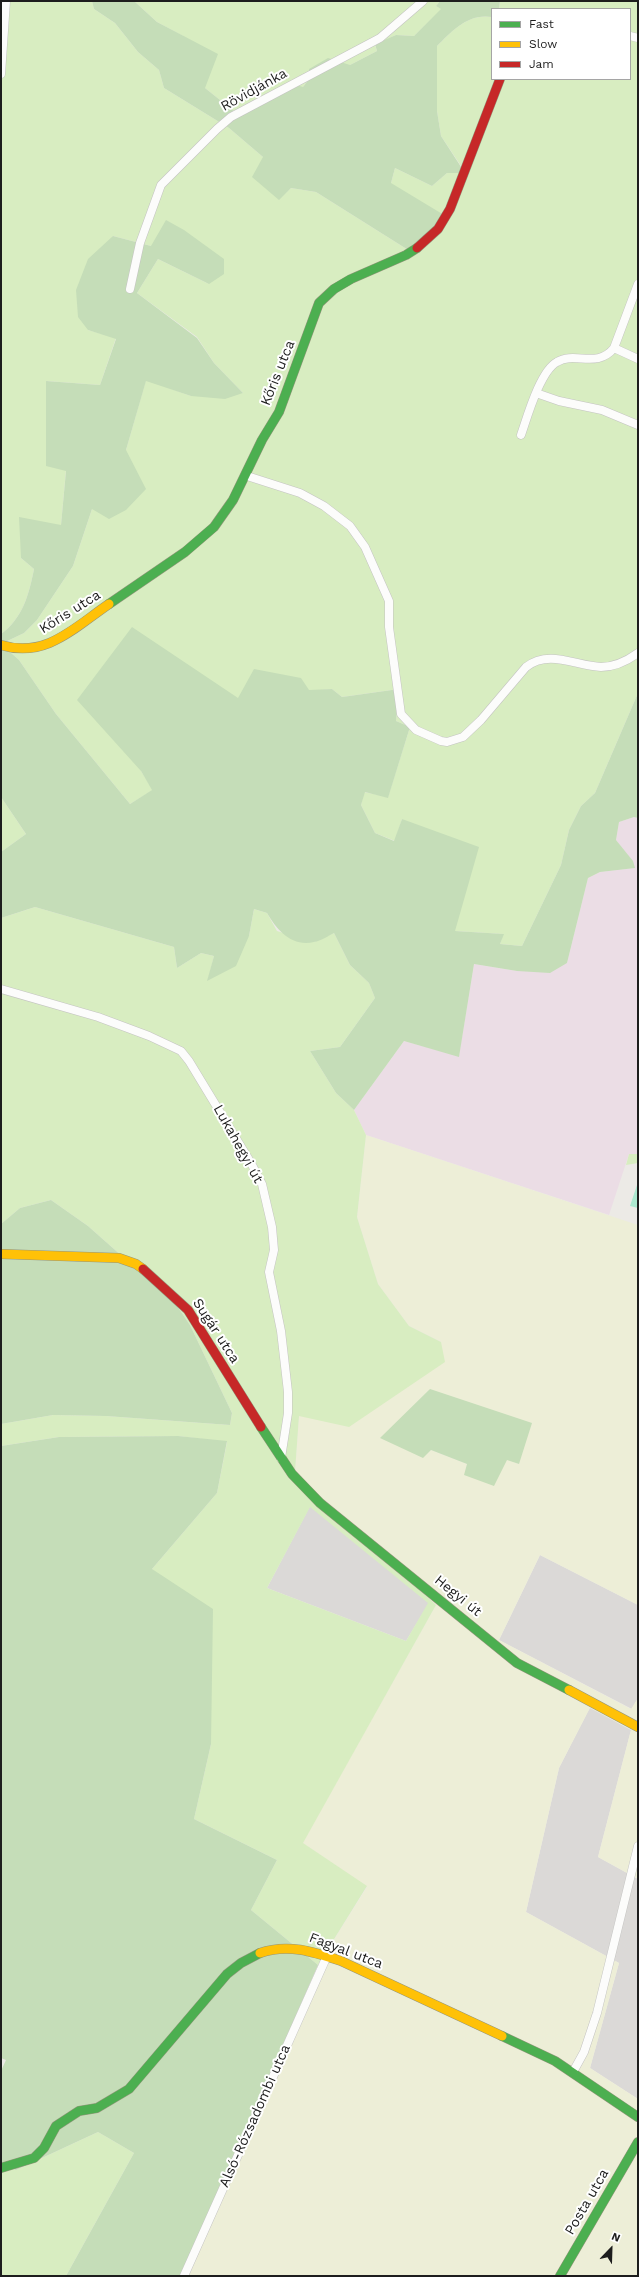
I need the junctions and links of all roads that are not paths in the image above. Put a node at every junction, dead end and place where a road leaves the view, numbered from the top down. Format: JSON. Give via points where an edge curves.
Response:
{"nodes":[{"id":1,"x":6,"y":1,"type":"edge"},
{"id":2,"x":423,"y":1,"type":"edge"},
{"id":3,"x":1,"y":74,"type":"edge"},
{"id":4,"x":500,"y":80,"type":"edge"},
{"id":5,"x":638,"y":284,"type":"edge"},
{"id":6,"x":130,"y":289,"type":"dead end"},
{"id":7,"x":614,"y":348,"type":"junction"},
{"id":8,"x":638,"y":359,"type":"edge"},
{"id":9,"x":536,"y":392,"type":"junction"},
{"id":10,"x":638,"y":425,"type":"edge"},
{"id":11,"x":521,"y":435,"type":"dead end"},
{"id":12,"x":247,"y":476,"type":"junction"},
{"id":13,"x":1,"y":644,"type":"edge"},
{"id":14,"x":638,"y":653,"type":"edge"},
{"id":15,"x":1,"y":989,"type":"edge"},
{"id":16,"x":1,"y":1254,"type":"edge"},
{"id":17,"x":281,"y":1458,"type":"junction"},
{"id":18,"x":638,"y":1727,"type":"edge"},
{"id":19,"x":638,"y":1846,"type":"edge"},
{"id":20,"x":327,"y":1956,"type":"junction"},
{"id":21,"x":574,"y":2072,"type":"junction"},
{"id":22,"x":638,"y":2117,"type":"edge"},
{"id":23,"x":638,"y":2142,"type":"edge"},
{"id":24,"x":1,"y":2168,"type":"edge"},
{"id":25,"x":184,"y":2276,"type":"edge"},
{"id":26,"x":560,"y":2276,"type":"edge"}],
"edges":[{"from":1,"to":3,"type":"street"},
{"from":2,"to":6,"type":"street","name":"Rövidjánka","via":[[380,38],[231,117],[217,129],[161,185],[140,243]]},
{"from":4,"to":12,"type":"street","name":"Kőris utca","via":[[450,209],[440,227],[413,252],[357,276],[328,294],[320,303],[279,412],[262,440]]},
{"from":5,"to":7,"type":"street"},
{"from":7,"to":8,"type":"street"},
{"from":7,"to":9,"type":"street","via":[[600,358],[556,362]]},
{"from":9,"to":10,"type":"street","via":[[559,401],[602,410]]},
{"from":9,"to":11,"type":"street"},
{"from":12,"to":13,"type":"street","name":"Kőris utca","via":[[214,526],[185,552],[68,632],[36,649],[18,651]]},
{"from":12,"to":14,"type":"street","via":[[300,493],[320,504],[350,526],[361,541],[388,601],[401,714],[416,730],[427,736],[448,742],[462,737],[481,720],[526,667],[536,661],[553,658],[602,667],[622,663]]},
{"from":15,"to":17,"type":"street","name":"Lukahegyi út","via":[[98,1017],[181,1051],[251,1163],[262,1184],[272,1227],[274,1250],[269,1272],[287,1365],[288,1413]]},
{"from":16,"to":17,"type":"street","name":"Sugár utca","via":[[120,1258],[144,1269],[174,1295],[197,1323]]},
{"from":17,"to":18,"type":"street","name":"Hegyi út","via":[[302,1487],[320,1503],[510,1657]]},
{"from":19,"to":21,"type":"street","via":[[596,2013],[584,2052]]},
{"from":20,"to":21,"type":"street","name":"Fagyal utca","via":[[528,2048]]},
{"from":20,"to":24,"type":"street","name":"Fagyal utca","via":[[301,1948],[286,1947],[260,1952],[237,1965],[129,2089],[97,2108],[80,2112],[56,2126],[44,2148],[34,2158]]},
{"from":20,"to":25,"type":"street","name":"Alsó-Rózsadombi utca"},
{"from":21,"to":22,"type":"street","name":"Fagyal utca"},
{"from":23,"to":26,"type":"street","name":"Posta utca"}]}
